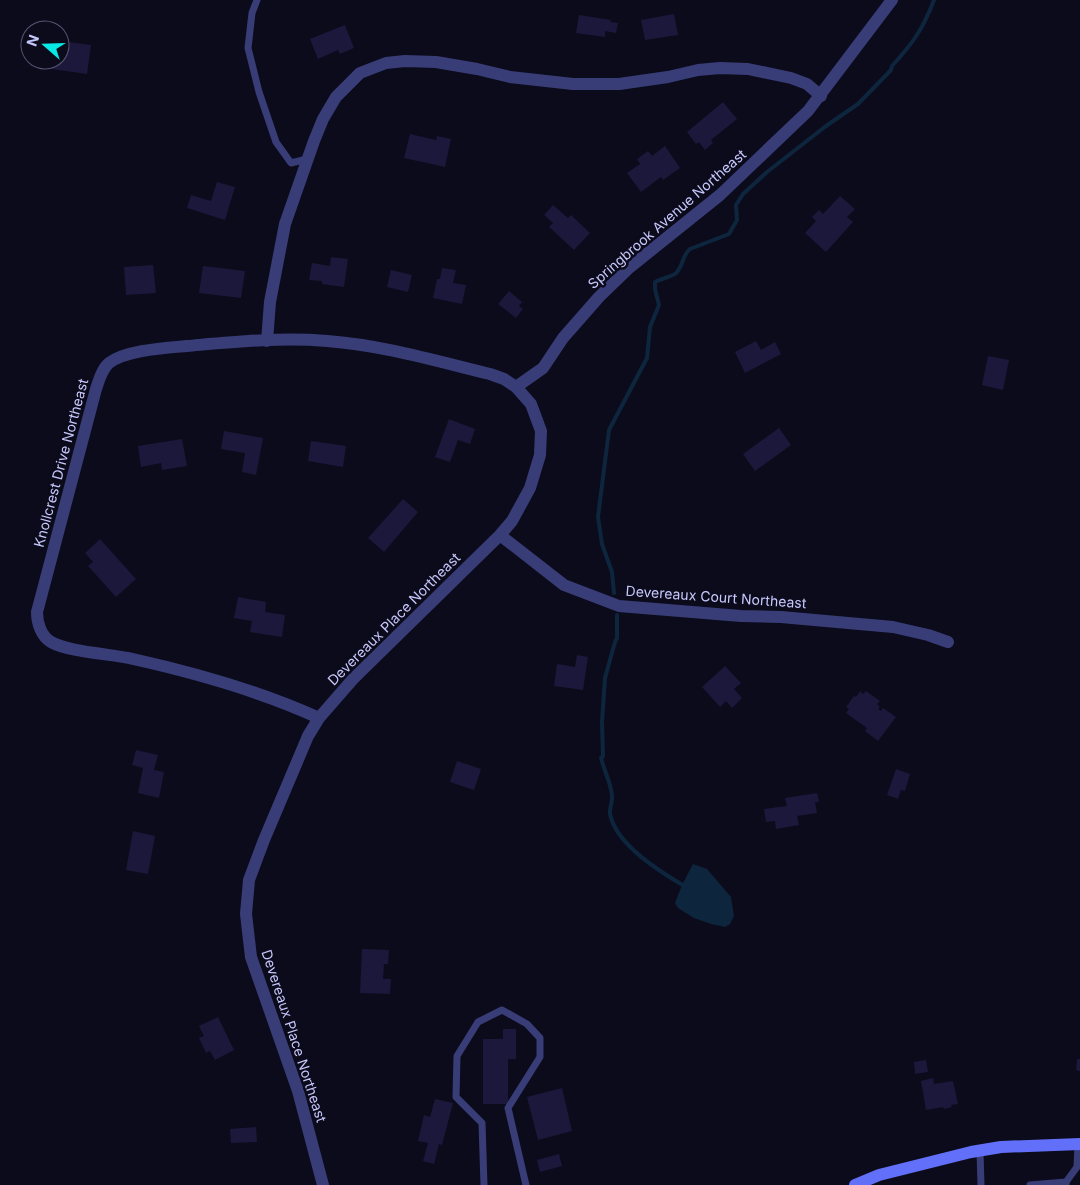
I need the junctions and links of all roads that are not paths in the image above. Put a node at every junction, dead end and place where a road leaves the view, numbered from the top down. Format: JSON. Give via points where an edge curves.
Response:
{"nodes":[{"id":1,"x":257,"y":0,"type":"edge"},
{"id":2,"x":892,"y":0,"type":"edge"},
{"id":3,"x":821,"y":96,"type":"junction"},
{"id":4,"x":307,"y":159,"type":"junction"},
{"id":5,"x":267,"y":341,"type":"junction"},
{"id":6,"x":516,"y":387,"type":"junction"},
{"id":7,"x":500,"y":535,"type":"junction"},
{"id":8,"x":948,"y":642,"type":"dead end"},
{"id":9,"x":319,"y":718,"type":"junction"},
{"id":10,"x":1079,"y":1144,"type":"edge"},
{"id":11,"x":980,"y":1151,"type":"junction"},
{"id":12,"x":1066,"y":1184,"type":"edge"},
{"id":13,"x":324,"y":1185,"type":"edge"},
{"id":14,"x":484,"y":1185,"type":"edge"},
{"id":15,"x":526,"y":1185,"type":"edge"},
{"id":16,"x":855,"y":1185,"type":"edge"},
{"id":17,"x":981,"y":1185,"type":"edge"},
{"id":18,"x":1030,"y":1185,"type":"edge"},
{"id":19,"x":1038,"y":1185,"type":"edge"}],
"edges":[{"from":1,"to":4,"type":"lane","via":[[252,13],[248,48],[259,92],[276,142],[290,163]]},
{"from":2,"to":3,"type":"street","name":"Springbrook Avenue Northeast"},
{"from":3,"to":4,"type":"street","via":[[807,84],[748,69],[698,70],[619,84],[573,84],[510,77],[436,62],[386,63],[360,73],[336,97],[322,119]]},
{"from":3,"to":6,"type":"street","name":"Springbrook Avenue Northeast","via":[[720,195],[629,268],[563,338],[543,368]]},
{"from":4,"to":5,"type":"street","via":[[280,243]]},
{"from":5,"to":6,"type":"street","name":"Devereaux Place Northeast","via":[[328,341],[393,351],[490,374]]},
{"from":5,"to":9,"type":"street","name":"Knollcrest Drive Northeast","via":[[154,349],[120,357],[103,370],[75,464],[37,622],[50,641],[62,646],[133,659],[246,689]]},
{"from":6,"to":7,"type":"street","name":"Devereaux Place Northeast","via":[[531,404],[540,431],[540,455],[522,505]]},
{"from":7,"to":8,"type":"street","name":"Devereaux Court Northeast","via":[[564,584],[619,606],[893,627]]},
{"from":7,"to":9,"type":"street","name":"Devereaux Place Northeast","via":[[352,678]]},
{"from":9,"to":13,"type":"street","name":"Devereaux Place Northeast","via":[[308,736],[249,880],[246,914],[251,957],[298,1091]]},
{"from":10,"to":11,"type":"street","via":[[1001,1147]]},
{"from":10,"to":12,"type":"lane","via":[[1077,1167]]},
{"from":11,"to":16,"type":"street","via":[[879,1175]]},
{"from":11,"to":17,"type":"lane"},
{"from":12,"to":19,"type":"lane"},
{"from":14,"to":15,"type":"lane","via":[[482,1123],[456,1097],[457,1056],[478,1022],[502,1010],[527,1024],[540,1038],[540,1057],[508,1108]]},
{"from":18,"to":19,"type":"lane"}]}
